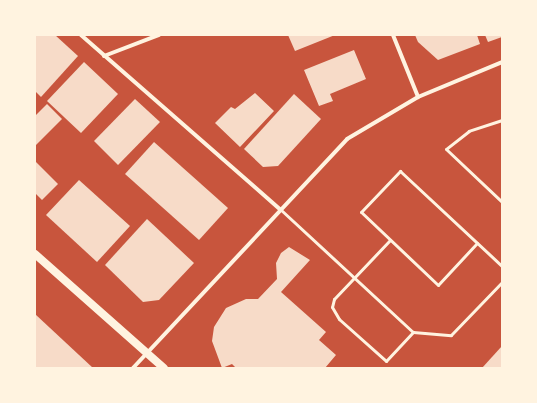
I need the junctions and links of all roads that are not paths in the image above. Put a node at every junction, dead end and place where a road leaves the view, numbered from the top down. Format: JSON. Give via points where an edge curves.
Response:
{"nodes":[{"id":1,"x":81,"y":35,"type":"edge"},
{"id":2,"x":159,"y":35,"type":"edge"},
{"id":3,"x":393,"y":35,"type":"edge"},
{"id":4,"x":104,"y":56,"type":"junction"},
{"id":5,"x":502,"y":62,"type":"edge"},
{"id":6,"x":418,"y":97,"type":"junction"},
{"id":7,"x":502,"y":120,"type":"edge"},
{"id":8,"x":502,"y":202,"type":"edge"},
{"id":9,"x":280,"y":209,"type":"junction"},
{"id":10,"x":390,"y":240,"type":"junction"},
{"id":11,"x":477,"y":243,"type":"junction"},
{"id":12,"x":35,"y":254,"type":"edge"},
{"id":13,"x":502,"y":266,"type":"edge"},
{"id":14,"x":357,"y":277,"type":"junction"},
{"id":15,"x":502,"y":282,"type":"edge"},
{"id":16,"x":413,"y":332,"type":"junction"},
{"id":17,"x":148,"y":352,"type":"junction"},
{"id":18,"x":133,"y":368,"type":"edge"},
{"id":19,"x":164,"y":368,"type":"edge"}],
"edges":[{"from":1,"to":4,"type":"street"},
{"from":2,"to":4,"type":"street"},
{"from":3,"to":6,"type":"street"},
{"from":4,"to":9,"type":"street"},
{"from":5,"to":6,"type":"street"},
{"from":6,"to":9,"type":"street","via":[[347,139]]},
{"from":7,"to":8,"type":"lane","via":[[469,131],[446,149]]},
{"from":9,"to":14,"type":"lane"},
{"from":9,"to":17,"type":"street"},
{"from":10,"to":11,"type":"lane","via":[[438,285]]},
{"from":10,"to":11,"type":"lane","via":[[361,212],[400,171]]},
{"from":10,"to":14,"type":"lane"},
{"from":11,"to":13,"type":"lane"},
{"from":12,"to":17,"type":"main road"},
{"from":14,"to":16,"type":"lane"},
{"from":14,"to":16,"type":"lane","via":[[334,300],[332,308],[339,319],[386,361]]},
{"from":15,"to":16,"type":"lane","via":[[451,335]]},
{"from":17,"to":18,"type":"street"},
{"from":17,"to":19,"type":"main road"}]}
